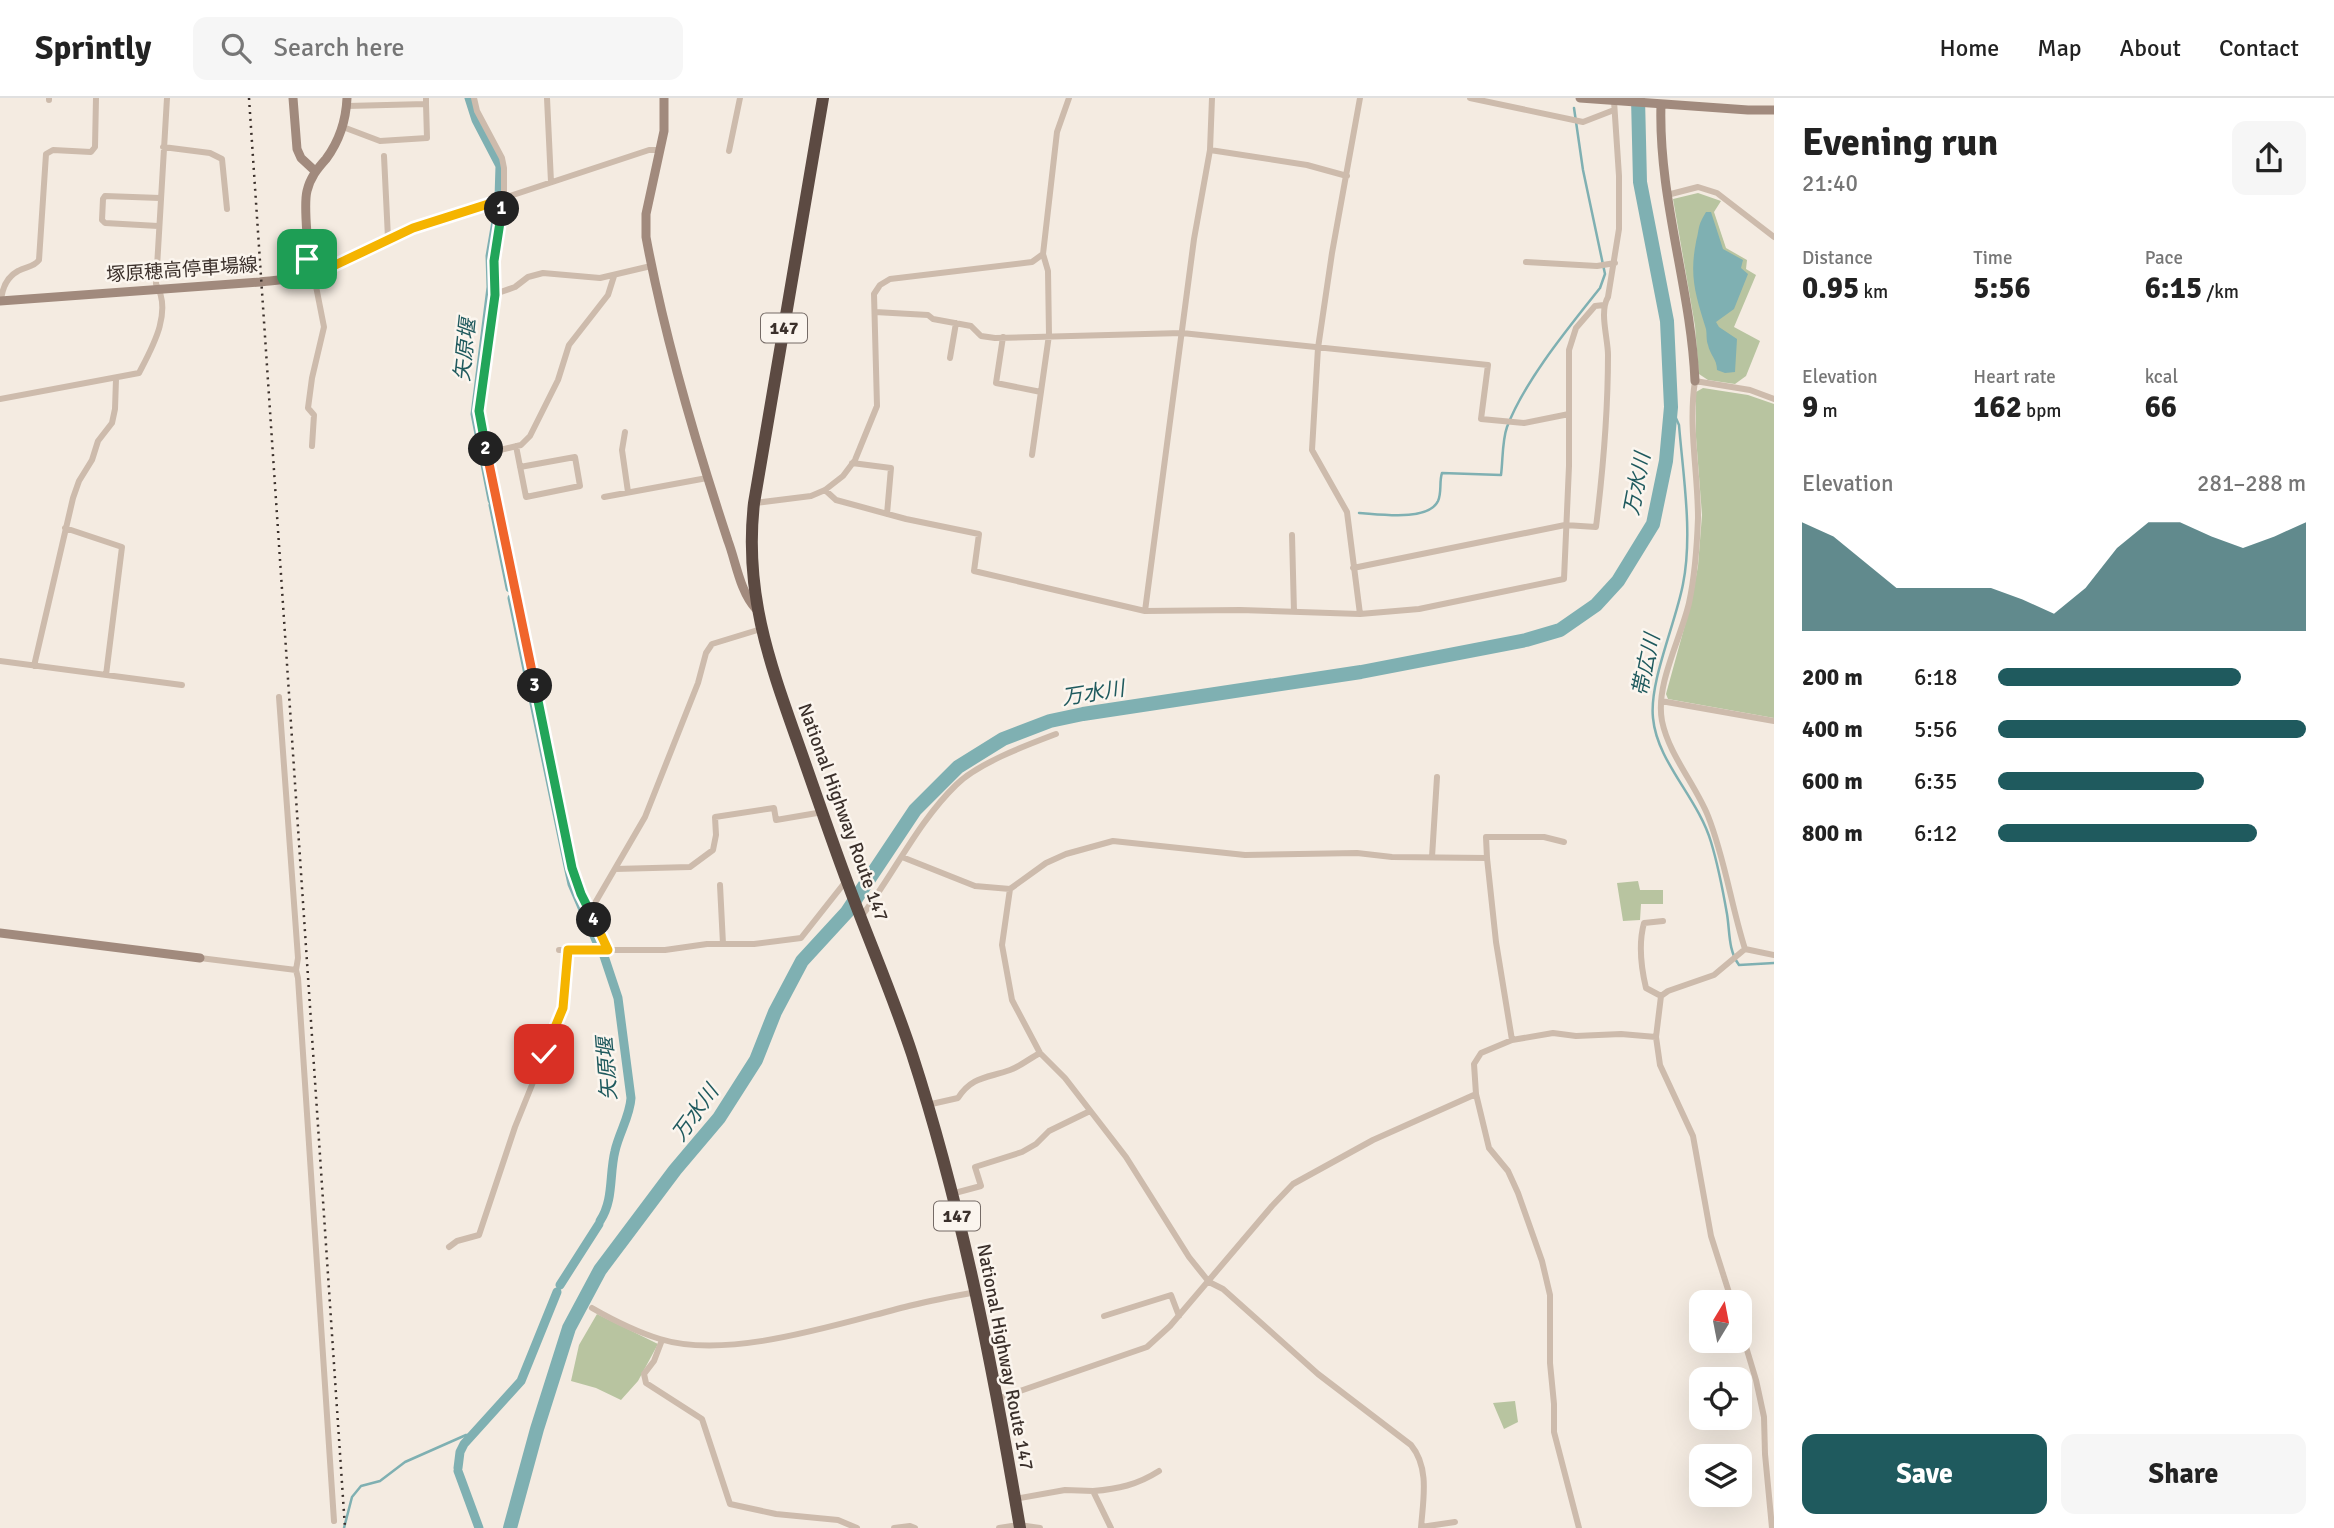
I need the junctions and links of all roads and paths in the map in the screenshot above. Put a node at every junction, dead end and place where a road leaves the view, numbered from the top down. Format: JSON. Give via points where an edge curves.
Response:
{"nodes":[{"id":1,"x":96,"y":98,"type":"edge"},
{"id":2,"x":167,"y":98,"type":"edge"},
{"id":3,"x":293,"y":98,"type":"edge"},
{"id":4,"x":474,"y":98,"type":"edge"},
{"id":5,"x":547,"y":98,"type":"edge"},
{"id":6,"x":664,"y":98,"type":"edge"},
{"id":7,"x":740,"y":98,"type":"edge"},
{"id":8,"x":823,"y":98,"type":"edge"},
{"id":9,"x":1069,"y":98,"type":"edge"},
{"id":10,"x":1212,"y":98,"type":"edge"},
{"id":11,"x":1360,"y":98,"type":"edge"},
{"id":12,"x":1470,"y":98,"type":"edge"},
{"id":13,"x":1580,"y":98,"type":"edge"},
{"id":14,"x":426,"y":101,"type":"edge"},
{"id":15,"x":347,"y":102,"type":"edge"},
{"id":16,"x":1616,"y":104,"type":"junction"},
{"id":17,"x":1658,"y":104,"type":"junction"},
{"id":18,"x":1774,"y":110,"type":"edge"},
{"id":19,"x":343,"y":127,"type":"junction"},
{"id":20,"x":163,"y":147,"type":"junction"},
{"id":21,"x":661,"y":150,"type":"junction"},
{"id":22,"x":1210,"y":150,"type":"junction"},
{"id":23,"x":729,"y":152,"type":"dead end"},
{"id":24,"x":384,"y":156,"type":"dead end"},
{"id":25,"x":315,"y":171,"type":"junction"},
{"id":26,"x":1347,"y":176,"type":"junction"},
{"id":27,"x":551,"y":182,"type":"junction"},
{"id":28,"x":1667,"y":195,"type":"junction"},
{"id":29,"x":160,"y":198,"type":"junction"},
{"id":30,"x":504,"y":199,"type":"junction"},
{"id":31,"x":227,"y":209,"type":"dead end"},
{"id":32,"x":158,"y":226,"type":"junction"},
{"id":33,"x":1774,"y":237,"type":"edge"},
{"id":34,"x":388,"y":238,"type":"junction"},
{"id":35,"x":1043,"y":254,"type":"junction"},
{"id":36,"x":1526,"y":262,"type":"dead end"},
{"id":37,"x":1613,"y":264,"type":"junction"},
{"id":38,"x":651,"y":266,"type":"junction"},
{"id":39,"x":313,"y":271,"type":"junction"},
{"id":40,"x":301,"y":273,"type":"junction"},
{"id":41,"x":614,"y":275,"type":"junction"},
{"id":42,"x":159,"y":288,"type":"junction"},
{"id":43,"x":495,"y":295,"type":"junction"},
{"id":44,"x":1,"y":301,"type":"edge"},
{"id":45,"x":1604,"y":305,"type":"junction"},
{"id":46,"x":875,"y":312,"type":"junction"},
{"id":47,"x":957,"y":323,"type":"junction"},
{"id":48,"x":1182,"y":333,"type":"junction"},
{"id":49,"x":1049,"y":335,"type":"junction"},
{"id":50,"x":1003,"y":338,"type":"junction"},
{"id":51,"x":1318,"y":348,"type":"junction"},
{"id":52,"x":950,"y":358,"type":"dead end"},
{"id":53,"x":116,"y":379,"type":"junction"},
{"id":54,"x":1695,"y":381,"type":"junction"},
{"id":55,"x":1041,"y":392,"type":"junction"},
{"id":56,"x":1774,"y":398,"type":"edge"},
{"id":57,"x":0,"y":399,"type":"edge"},
{"id":58,"x":1569,"y":414,"type":"junction"},
{"id":59,"x":625,"y":432,"type":"dead end"},
{"id":60,"x":312,"y":446,"type":"dead end"},
{"id":61,"x":516,"y":446,"type":"junction"},
{"id":62,"x":487,"y":453,"type":"junction"},
{"id":63,"x":1032,"y":454,"type":"dead end"},
{"id":64,"x":852,"y":463,"type":"junction"},
{"id":65,"x":520,"y":467,"type":"junction"},
{"id":66,"x":707,"y":478,"type":"junction"},
{"id":67,"x":825,"y":490,"type":"junction"},
{"id":68,"x":628,"y":492,"type":"junction"},
{"id":69,"x":604,"y":496,"type":"dead end"},
{"id":70,"x":754,"y":503,"type":"junction"},
{"id":71,"x":887,"y":514,"type":"junction"},
{"id":72,"x":1565,"y":525,"type":"junction"},
{"id":73,"x":65,"y":528,"type":"junction"},
{"id":74,"x":1292,"y":536,"type":"dead end"},
{"id":75,"x":730,"y":545,"type":"junction"},
{"id":76,"x":751,"y":558,"type":"junction"},
{"id":77,"x":1353,"y":568,"type":"junction"},
{"id":78,"x":756,"y":609,"type":"junction"},
{"id":79,"x":1145,"y":611,"type":"junction"},
{"id":80,"x":1294,"y":612,"type":"junction"},
{"id":81,"x":1360,"y":614,"type":"junction"},
{"id":82,"x":761,"y":629,"type":"junction"},
{"id":83,"x":0,"y":661,"type":"edge"},
{"id":84,"x":34,"y":666,"type":"junction"},
{"id":85,"x":106,"y":675,"type":"junction"},
{"id":86,"x":182,"y":685,"type":"dead end"},
{"id":87,"x":279,"y":697,"type":"dead end"},
{"id":88,"x":1661,"y":701,"type":"junction"},
{"id":89,"x":1774,"y":721,"type":"edge"},
{"id":90,"x":1056,"y":734,"type":"dead end"},
{"id":91,"x":1437,"y":777,"type":"dead end"},
{"id":92,"x":823,"y":812,"type":"junction"},
{"id":93,"x":1564,"y":842,"type":"dead end"},
{"id":94,"x":902,"y":857,"type":"junction"},
{"id":95,"x":1432,"y":857,"type":"junction"},
{"id":96,"x":1487,"y":858,"type":"junction"},
{"id":97,"x":615,"y":869,"type":"junction"},
{"id":98,"x":847,"y":883,"type":"junction"},
{"id":99,"x":720,"y":885,"type":"dead end"},
{"id":100,"x":1010,"y":888,"type":"junction"},
{"id":101,"x":591,"y":915,"type":"junction"},
{"id":102,"x":860,"y":915,"type":"junction"},
{"id":103,"x":1663,"y":921,"type":"dead end"},
{"id":104,"x":0,"y":933,"type":"edge"},
{"id":105,"x":723,"y":944,"type":"junction"},
{"id":106,"x":1745,"y":949,"type":"junction"},
{"id":107,"x":559,"y":950,"type":"dead end"},
{"id":108,"x":568,"y":950,"type":"junction"},
{"id":109,"x":608,"y":950,"type":"junction"},
{"id":110,"x":1774,"y":955,"type":"edge"},
{"id":111,"x":200,"y":958,"type":"joint"},
{"id":112,"x":296,"y":970,"type":"junction"},
{"id":113,"x":1661,"y":996,"type":"junction"},
{"id":114,"x":1656,"y":1037,"type":"junction"},
{"id":115,"x":1512,"y":1040,"type":"junction"},
{"id":116,"x":1040,"y":1053,"type":"junction"},
{"id":117,"x":1476,"y":1094,"type":"junction"},
{"id":118,"x":927,"y":1105,"type":"junction"},
{"id":119,"x":1090,"y":1111,"type":"junction"},
{"id":120,"x":951,"y":1194,"type":"junction"},
{"id":121,"x":449,"y":1247,"type":"dead end"},
{"id":122,"x":1209,"y":1282,"type":"junction"},
{"id":123,"x":1728,"y":1290,"type":"edge"},
{"id":124,"x":977,"y":1292,"type":"junction"},
{"id":125,"x":592,"y":1308,"type":"dead end"},
{"id":126,"x":1104,"y":1316,"type":"dead end"},
{"id":127,"x":1179,"y":1316,"type":"junction"},
{"id":128,"x":662,"y":1340,"type":"junction"},
{"id":129,"x":1748,"y":1353,"type":"edge"},
{"id":130,"x":997,"y":1399,"type":"junction"},
{"id":131,"x":1765,"y":1454,"type":"junction"},
{"id":132,"x":1774,"y":1457,"type":"edge"},
{"id":133,"x":1159,"y":1471,"type":"dead end"},
{"id":134,"x":1093,"y":1491,"type":"junction"},
{"id":135,"x":1015,"y":1499,"type":"junction"},
{"id":136,"x":334,"y":1521,"type":"dead end"},
{"id":137,"x":1455,"y":1522,"type":"dead end"},
{"id":138,"x":1020,"y":1527,"type":"edge"},
{"id":139,"x":1421,"y":1527,"type":"edge"},
{"id":140,"x":858,"y":1528,"type":"edge"},
{"id":141,"x":894,"y":1528,"type":"edge"},
{"id":142,"x":915,"y":1528,"type":"edge"},
{"id":143,"x":999,"y":1528,"type":"edge"},
{"id":144,"x":1040,"y":1528,"type":"edge"},
{"id":145,"x":1111,"y":1528,"type":"edge"},
{"id":146,"x":1579,"y":1528,"type":"edge"},
{"id":147,"x":1772,"y":1528,"type":"edge"}],
"edges":[{"from":1,"to":44,"type":"street","via":[[95,147],[91,152],[53,150],[46,154],[39,260],[8,280]]},
{"from":2,"to":20,"type":"street"},
{"from":3,"to":25,"type":"street","via":[[297,149]]},
{"from":4,"to":30,"type":"street","via":[[502,158]]},
{"from":5,"to":27,"type":"street"},
{"from":6,"to":21,"type":"street"},
{"from":7,"to":23,"type":"street"},
{"from":8,"to":70,"type":"highway","name":"National Highway Route 147","number":"147"},
{"from":9,"to":35,"type":"street","via":[[1057,132]]},
{"from":10,"to":22,"type":"street"},
{"from":11,"to":26,"type":"street"},
{"from":12,"to":16,"type":"street","via":[[1583,122]]},
{"from":13,"to":16,"type":"street"},
{"from":14,"to":15,"type":"street"},
{"from":14,"to":19,"type":"street","via":[[427,138],[380,141]]},
{"from":15,"to":19,"type":"street"},
{"from":16,"to":17,"type":"street"},
{"from":16,"to":37,"type":"street","via":[[1619,229]]},
{"from":17,"to":18,"type":"street"},
{"from":17,"to":28,"type":"street"},
{"from":19,"to":25,"type":"street"},
{"from":20,"to":29,"type":"street"},
{"from":20,"to":31,"type":"street","via":[[222,159]]},
{"from":21,"to":27,"type":"street"},
{"from":21,"to":38,"type":"street","via":[[646,214]]},
{"from":22,"to":26,"type":"street"},
{"from":22,"to":48,"type":"street"},
{"from":24,"to":34,"type":"street"},
{"from":25,"to":40,"type":"street","via":[[304,202],[307,259]]},
{"from":26,"to":51,"type":"street"},
{"from":27,"to":30,"type":"street"},
{"from":28,"to":33,"type":"street","via":[[1698,187],[1717,193]]},
{"from":28,"to":54,"type":"street"},
{"from":29,"to":32,"type":"street"},
{"from":29,"to":32,"type":"street","via":[[103,199],[105,223]]},
{"from":30,"to":34,"type":"street"},
{"from":30,"to":43,"type":"street","via":[[494,261]]},
{"from":32,"to":42,"type":"street"},
{"from":34,"to":39,"type":"street","via":[[329,268]]},
{"from":35,"to":46,"type":"street","via":[[1032,262],[890,279],[874,294]]},
{"from":35,"to":49,"type":"street","via":[[1048,271]]},
{"from":36,"to":37,"type":"street"},
{"from":37,"to":45,"type":"street"},
{"from":38,"to":41,"type":"street"},
{"from":38,"to":66,"type":"street"},
{"from":39,"to":40,"type":"street"},
{"from":39,"to":60,"type":"street","via":[[324,327],[308,408],[314,415]]},
{"from":40,"to":42,"type":"street","name":"塚原穂高停車場線","via":[[260,282]]},
{"from":41,"to":43,"type":"street","via":[[543,273]]},
{"from":41,"to":61,"type":"street","via":[[608,295],[569,345],[558,380],[530,436]]},
{"from":42,"to":44,"type":"street","name":"塚原穂高停車場線"},
{"from":42,"to":53,"type":"street","via":[[160,329],[139,373]]},
{"from":43,"to":62,"type":"street","via":[[479,411]]},
{"from":45,"to":58,"type":"street","via":[[1595,306],[1576,328],[1569,350]]},
{"from":45,"to":72,"type":"street","via":[[1608,379],[1596,527]]},
{"from":46,"to":47,"type":"street","via":[[928,315]]},
{"from":46,"to":64,"type":"street","via":[[877,406]]},
{"from":47,"to":50,"type":"street","via":[[971,326],[981,336]]},
{"from":47,"to":52,"type":"street"},
{"from":48,"to":49,"type":"street"},
{"from":48,"to":51,"type":"street"},
{"from":48,"to":79,"type":"street"},
{"from":49,"to":50,"type":"street"},
{"from":49,"to":55,"type":"street"},
{"from":50,"to":55,"type":"street","via":[[996,383]]},
{"from":51,"to":58,"type":"street","via":[[1488,365],[1481,419],[1516,423]]},
{"from":51,"to":77,"type":"street","via":[[1312,450],[1347,512]]},
{"from":53,"to":57,"type":"street"},
{"from":53,"to":73,"type":"street","via":[[111,424],[98,440],[79,481]]},
{"from":54,"to":56,"type":"street"},
{"from":54,"to":88,"type":"street","via":[[1691,406],[1698,518],[1695,563],[1689,603]]},
{"from":55,"to":63,"type":"street"},
{"from":58,"to":72,"type":"street"},
{"from":59,"to":68,"type":"street","via":[[622,450]]},
{"from":61,"to":62,"type":"street"},
{"from":61,"to":65,"type":"street"},
{"from":62,"to":101,"type":"street","via":[[572,868]]},
{"from":64,"to":67,"type":"street","via":[[844,476]]},
{"from":64,"to":71,"type":"street","via":[[891,468]]},
{"from":65,"to":65,"type":"street","via":[[526,497],[580,486],[575,457]]},
{"from":66,"to":68,"type":"street"},
{"from":66,"to":75,"type":"street"},
{"from":67,"to":70,"type":"street"},
{"from":67,"to":71,"type":"street","via":[[836,500]]},
{"from":68,"to":69,"type":"street"},
{"from":70,"to":76,"type":"highway","name":"National Highway Route 147","number":"147"},
{"from":71,"to":79,"type":"street","via":[[979,534],[974,571]]},
{"from":72,"to":77,"type":"street"},
{"from":72,"to":81,"type":"street","via":[[1564,579],[1419,609]]},
{"from":73,"to":84,"type":"street"},
{"from":73,"to":85,"type":"street","via":[[122,547]]},
{"from":74,"to":80,"type":"street"},
{"from":75,"to":76,"type":"street"},
{"from":75,"to":78,"type":"street"},
{"from":76,"to":78,"type":"highway","name":"National Highway Route 147","number":"147"},
{"from":77,"to":81,"type":"street"},
{"from":78,"to":82,"type":"highway","name":"National Highway Route 147","number":"147"},
{"from":79,"to":80,"type":"street"},
{"from":80,"to":81,"type":"street"},
{"from":82,"to":92,"type":"highway","name":"National Highway Route 147","number":"147"},
{"from":82,"to":97,"type":"street","via":[[712,644],[706,653],[645,817]]},
{"from":83,"to":84,"type":"street"},
{"from":84,"to":85,"type":"street"},
{"from":85,"to":86,"type":"street"},
{"from":87,"to":112,"type":"street"},
{"from":88,"to":89,"type":"street"},
{"from":88,"to":106,"type":"street","via":[[1670,745],[1703,804],[1719,846]]},
{"from":90,"to":94,"type":"street","via":[[989,763],[957,783]]},
{"from":91,"to":95,"type":"street"},
{"from":92,"to":97,"type":"street","via":[[776,820],[774,808],[715,817],[713,850],[690,867]]},
{"from":92,"to":98,"type":"highway","name":"National Highway Route 147","number":"147"},
{"from":93,"to":96,"type":"street","via":[[1544,837],[1486,837]]},
{"from":94,"to":100,"type":"street","via":[[975,886]]},
{"from":94,"to":102,"type":"street"},
{"from":95,"to":96,"type":"street"},
{"from":95,"to":100,"type":"street","via":[[1245,855],[1113,841],[1046,863]]},
{"from":96,"to":115,"type":"street"},
{"from":97,"to":101,"type":"street"},
{"from":98,"to":102,"type":"highway","name":"National Highway Route 147","number":"147"},
{"from":98,"to":105,"type":"street","via":[[802,938]]},
{"from":99,"to":105,"type":"street"},
{"from":100,"to":116,"type":"street","via":[[1002,945],[1012,1000]]},
{"from":101,"to":109,"type":"street"},
{"from":102,"to":118,"type":"highway","name":"National Highway Route 147","number":"147","via":[[892,995]]},
{"from":103,"to":113,"type":"street","via":[[1644,923],[1641,934],[1646,988]]},
{"from":104,"to":111,"type":"street"},
{"from":105,"to":109,"type":"street"},
{"from":106,"to":110,"type":"street"},
{"from":106,"to":113,"type":"street","via":[[1714,975]]},
{"from":107,"to":108,"type":"street"},
{"from":108,"to":109,"type":"street"},
{"from":108,"to":121,"type":"street","via":[[563,1008],[515,1127],[479,1235]]},
{"from":111,"to":112,"type":"street"},
{"from":112,"to":136,"type":"street"},
{"from":113,"to":114,"type":"street"},
{"from":114,"to":115,"type":"street","via":[[1553,1033]]},
{"from":114,"to":123,"type":"street","via":[[1660,1065],[1693,1136],[1711,1236]]},
{"from":115,"to":117,"type":"street","via":[[1477,1059]]},
{"from":116,"to":118,"type":"street","via":[[1012,1069],[974,1081],[958,1098]]},
{"from":116,"to":119,"type":"street"},
{"from":117,"to":122,"type":"street","via":[[1373,1140],[1293,1184]]},
{"from":117,"to":146,"type":"street","via":[[1489,1148],[1508,1171],[1542,1261],[1550,1295],[1554,1432]]},
{"from":118,"to":120,"type":"highway","name":"National Highway Route 147","number":"147"},
{"from":119,"to":120,"type":"street","via":[[1049,1131],[1022,1152],[975,1167],[981,1186]]},
{"from":119,"to":122,"type":"street"},
{"from":120,"to":124,"type":"highway","name":"National Highway Route 147","number":"147"},
{"from":122,"to":127,"type":"street"},
{"from":122,"to":139,"type":"street","via":[[1411,1445],[1422,1467]]},
{"from":124,"to":128,"type":"street","via":[[770,1339],[699,1345]]},
{"from":124,"to":130,"type":"highway","name":"National Highway Route 147","number":"147"},
{"from":125,"to":128,"type":"street"},
{"from":126,"to":127,"type":"street","via":[[1171,1295]]},
{"from":127,"to":130,"type":"street","via":[[1147,1348]]},
{"from":128,"to":140,"type":"street","via":[[644,1374],[646,1383],[702,1419],[730,1504],[838,1520]]},
{"from":129,"to":131,"type":"street","via":[[1764,1417]]},
{"from":130,"to":135,"type":"highway","name":"National Highway Route 147","number":"147"},
{"from":131,"to":132,"type":"street"},
{"from":131,"to":147,"type":"street"},
{"from":133,"to":134,"type":"street","via":[[1141,1482]]},
{"from":134,"to":135,"type":"street","via":[[1065,1490]]},
{"from":134,"to":145,"type":"street"},
{"from":135,"to":138,"type":"highway","name":"National Highway Route 147","number":"147"},
{"from":137,"to":139,"type":"street"},
{"from":138,"to":143,"type":"street"},
{"from":138,"to":144,"type":"street"},
{"from":141,"to":142,"type":"street"}]}
